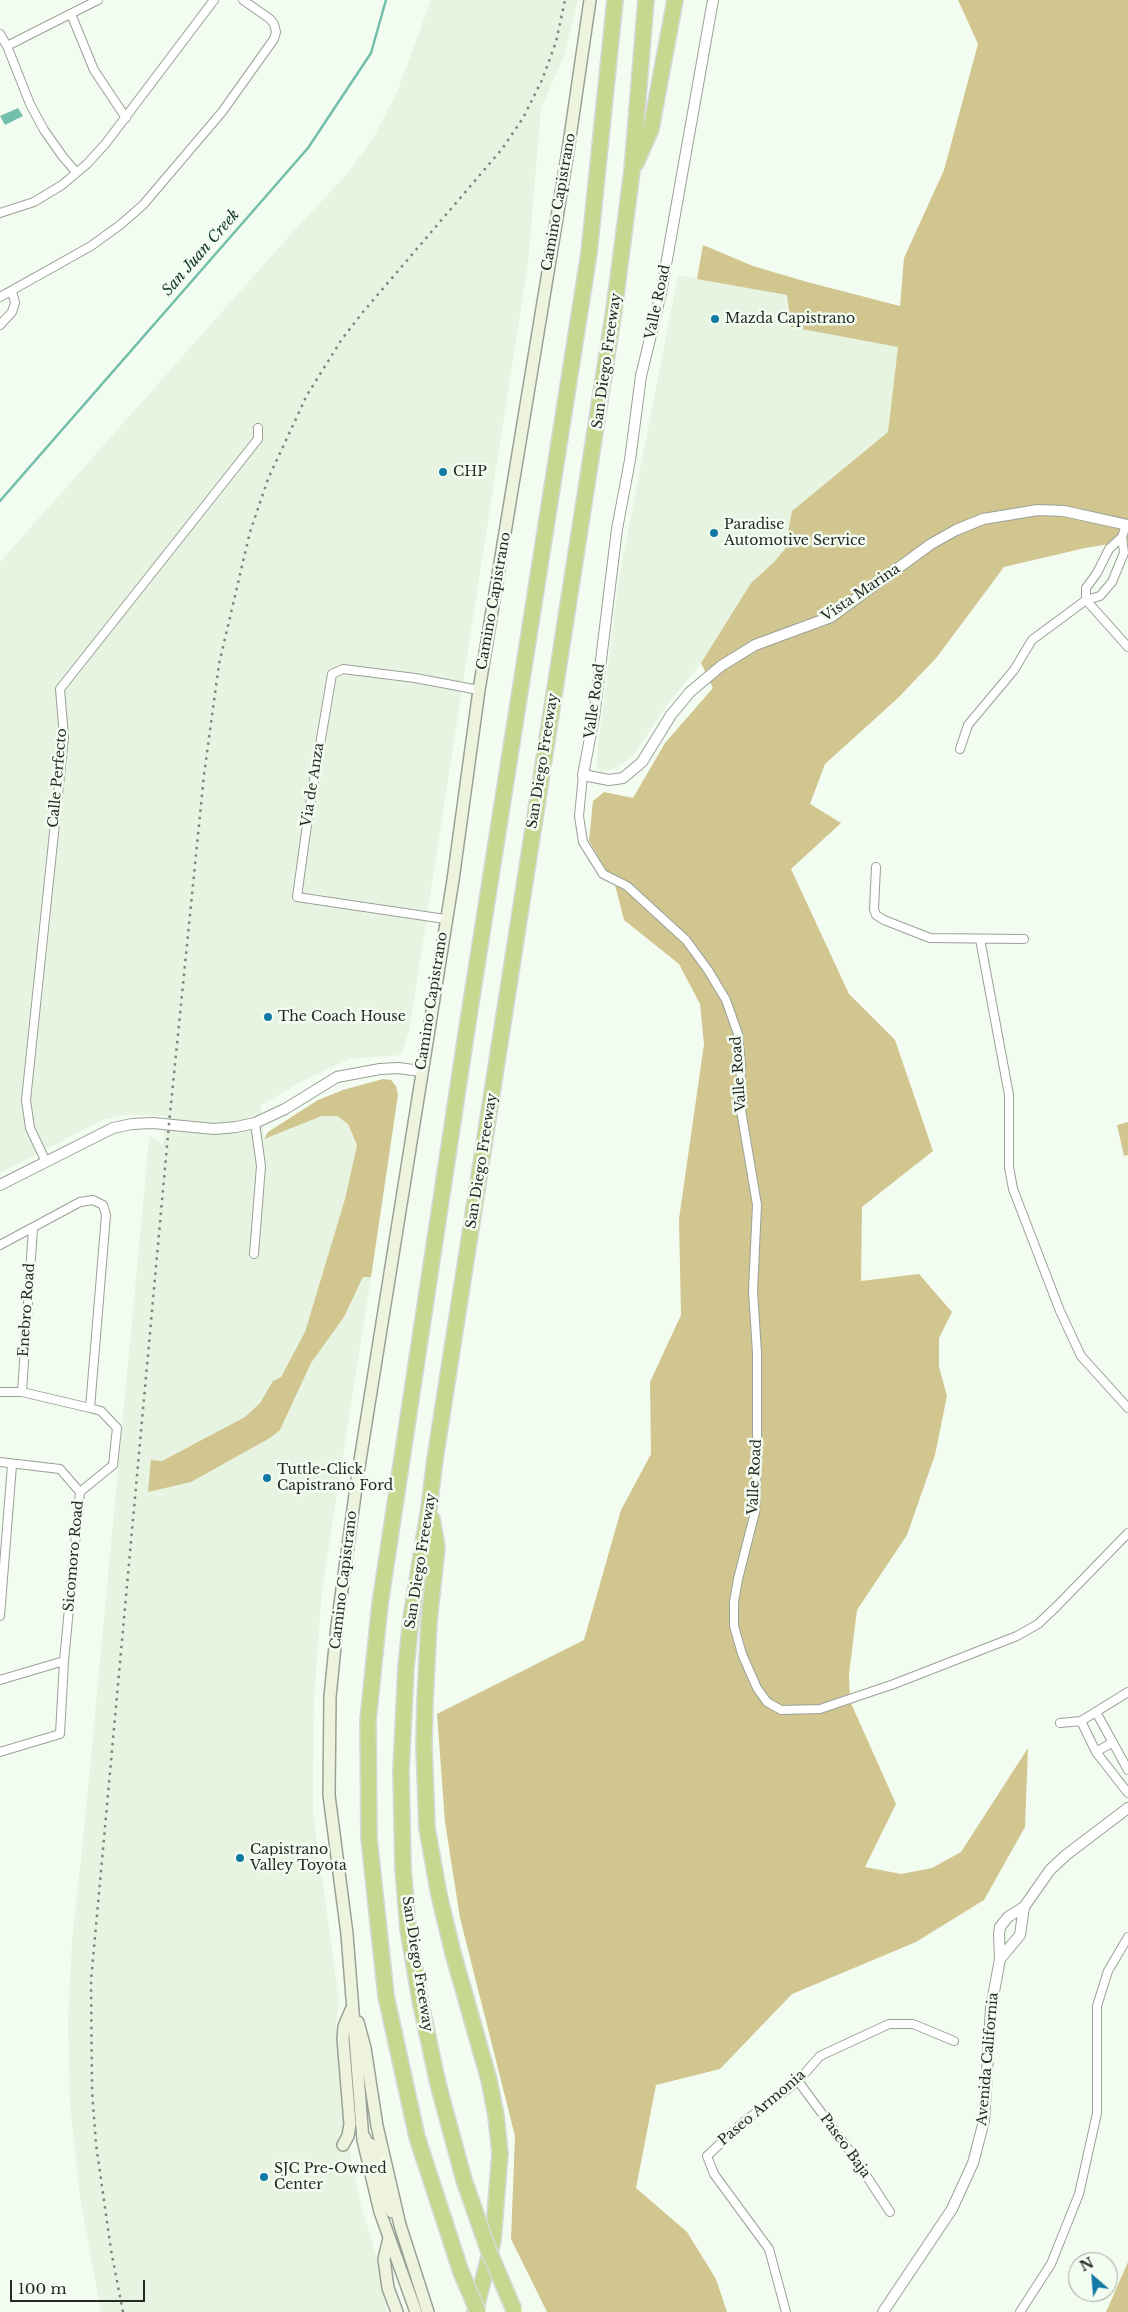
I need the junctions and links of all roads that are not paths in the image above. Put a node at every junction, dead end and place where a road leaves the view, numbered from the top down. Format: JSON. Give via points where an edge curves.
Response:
{"nodes":[{"id":1,"x":98,"y":0,"type":"edge"},
{"id":2,"x":214,"y":0,"type":"edge"},
{"id":3,"x":243,"y":0,"type":"edge"},
{"id":4,"x":590,"y":0,"type":"edge"},
{"id":5,"x":615,"y":0,"type":"edge"},
{"id":6,"x":646,"y":0,"type":"edge"},
{"id":7,"x":674,"y":0,"type":"edge"},
{"id":8,"x":713,"y":0,"type":"edge"},
{"id":9,"x":70,"y":14,"type":"junction"},
{"id":10,"x":0,"y":34,"type":"edge"},
{"id":11,"x":8,"y":46,"type":"junction"},
{"id":12,"x":126,"y":118,"type":"junction"},
{"id":13,"x":632,"y":171,"type":"junction"},
{"id":14,"x":76,"y":172,"type":"junction"},
{"id":15,"x":0,"y":203,"type":"edge"},
{"id":16,"x":3,"y":212,"type":"edge"},
{"id":17,"x":12,"y":291,"type":"junction"},
{"id":18,"x":0,"y":297,"type":"edge"},
{"id":19,"x":0,"y":325,"type":"edge"},
{"id":20,"x":258,"y":428,"type":"dead end"},
{"id":21,"x":1127,"y":525,"type":"edge"},
{"id":22,"x":1122,"y":537,"type":"junction"},
{"id":23,"x":1097,"y":573,"type":"junction"},
{"id":24,"x":1112,"y":582,"type":"junction"},
{"id":25,"x":1086,"y":600,"type":"junction"},
{"id":26,"x":1128,"y":647,"type":"edge"},
{"id":27,"x":479,"y":690,"type":"junction"},
{"id":28,"x":960,"y":748,"type":"dead end"},
{"id":29,"x":583,"y":775,"type":"junction"},
{"id":30,"x":876,"y":867,"type":"dead end"},
{"id":31,"x":445,"y":919,"type":"junction"},
{"id":32,"x":1024,"y":938,"type":"dead end"},
{"id":33,"x":980,"y":939,"type":"junction"},
{"id":34,"x":421,"y":1070,"type":"junction"},
{"id":35,"x":255,"y":1123,"type":"junction"},
{"id":36,"x":46,"y":1162,"type":"junction"},
{"id":37,"x":0,"y":1185,"type":"edge"},
{"id":38,"x":32,"y":1228,"type":"junction"},
{"id":39,"x":0,"y":1245,"type":"edge"},
{"id":40,"x":254,"y":1254,"type":"dead end"},
{"id":41,"x":0,"y":1392,"type":"edge"},
{"id":42,"x":22,"y":1392,"type":"junction"},
{"id":43,"x":90,"y":1408,"type":"junction"},
{"id":44,"x":1128,"y":1408,"type":"edge"},
{"id":45,"x":0,"y":1462,"type":"edge"},
{"id":46,"x":12,"y":1465,"type":"junction"},
{"id":47,"x":80,"y":1492,"type":"junction"},
{"id":48,"x":429,"y":1508,"type":"junction"},
{"id":49,"x":3,"y":1533,"type":"edge"},
{"id":50,"x":1128,"y":1533,"type":"edge"},
{"id":51,"x":0,"y":1616,"type":"edge"},
{"id":52,"x":64,"y":1661,"type":"junction"},
{"id":53,"x":0,"y":1680,"type":"edge"},
{"id":54,"x":1128,"y":1692,"type":"edge"},
{"id":55,"x":1096,"y":1712,"type":"junction"},
{"id":56,"x":1081,"y":1721,"type":"junction"},
{"id":57,"x":1060,"y":1723,"type":"dead end"},
{"id":58,"x":1113,"y":1742,"type":"junction"},
{"id":59,"x":0,"y":1752,"type":"edge"},
{"id":60,"x":1096,"y":1752,"type":"junction"},
{"id":61,"x":1128,"y":1770,"type":"edge"},
{"id":62,"x":1128,"y":1793,"type":"edge"},
{"id":63,"x":1128,"y":1808,"type":"edge"},
{"id":64,"x":1024,"y":1907,"type":"junction"},
{"id":65,"x":1128,"y":1937,"type":"edge"},
{"id":66,"x":1000,"y":1959,"type":"junction"},
{"id":67,"x":353,"y":2006,"type":"junction"},
{"id":68,"x":361,"y":2032,"type":"junction"},
{"id":69,"x":954,"y":2041,"type":"dead end"},
{"id":70,"x":798,"y":2081,"type":"junction"},
{"id":71,"x":363,"y":2140,"type":"junction"},
{"id":72,"x":343,"y":2145,"type":"dead end"},
{"id":73,"x":890,"y":2212,"type":"dead end"},
{"id":74,"x":400,"y":2225,"type":"junction"},
{"id":75,"x":389,"y":2236,"type":"junction"},
{"id":76,"x":514,"y":2311,"type":"edge"},
{"id":77,"x":397,"y":2312,"type":"edge"},
{"id":78,"x":416,"y":2312,"type":"edge"},
{"id":79,"x":428,"y":2312,"type":"edge"},
{"id":80,"x":476,"y":2312,"type":"edge"},
{"id":81,"x":786,"y":2312,"type":"edge"},
{"id":82,"x":883,"y":2312,"type":"edge"},
{"id":83,"x":1020,"y":2312,"type":"edge"}],
"edges":[{"from":1,"to":9,"type":"street"},
{"from":2,"to":12,"type":"street"},
{"from":3,"to":17,"type":"street","via":[[270,20],[276,32],[222,112],[142,205],[120,225],[92,246]]},
{"from":4,"to":27,"type":"main road","name":"Camino Capistrano"},
{"from":5,"to":80,"type":"highway","bridge":true,"via":[[589,253],[467,1028],[382,1594],[368,1720],[369,1838],[386,1996],[417,2137]]},
{"from":6,"to":13,"type":"highway","name":"San Diego Freeway"},
{"from":7,"to":13,"type":"highway","via":[[652,130]]},
{"from":8,"to":29,"type":"street","name":"Valle Road","via":[[661,293],[641,376],[617,529],[594,718]]},
{"from":9,"to":11,"type":"street"},
{"from":9,"to":12,"type":"street","via":[[94,70]]},
{"from":10,"to":11,"type":"street"},
{"from":11,"to":14,"type":"street","via":[[30,104],[44,130]]},
{"from":12,"to":14,"type":"street"},
{"from":13,"to":48,"type":"highway","name":"San Diego Freeway","via":[[593,452]]},
{"from":14,"to":16,"type":"street","via":[[34,202]]},
{"from":15,"to":16,"type":"street"},
{"from":17,"to":18,"type":"street"},
{"from":17,"to":19,"type":"street","via":[[15,303],[12,312]]},
{"from":20,"to":36,"type":"street","name":"Calle Perfecto","via":[[258,439],[60,689],[64,737],[26,1100],[30,1128]]},
{"from":21,"to":22,"type":"street"},
{"from":21,"to":29,"type":"street","name":"Vista Marina","via":[[1064,511],[1038,510],[983,519],[956,530],[930,544],[830,617],[756,645],[721,666],[690,692],[671,715],[642,762],[623,778],[609,780]]},
{"from":22,"to":23,"type":"street","via":[[1108,549]]},
{"from":22,"to":24,"type":"street","via":[[1124,552]]},
{"from":23,"to":24,"type":"street"},
{"from":23,"to":25,"type":"street","via":[[1086,588]]},
{"from":24,"to":25,"type":"street","via":[[1100,596]]},
{"from":25,"to":26,"type":"street"},
{"from":25,"to":28,"type":"street","via":[[1032,640],[1014,670],[968,725]]},
{"from":27,"to":31,"type":"main road","name":"Camino Capistrano"},
{"from":27,"to":31,"type":"street","name":"Via de Anza","via":[[415,678],[343,670],[332,674],[309,810],[297,897]]},
{"from":29,"to":50,"type":"street","name":"Valle Road","via":[[579,816],[584,842],[603,874],[627,886],[686,940],[726,1000],[738,1034],[740,1104],[757,1205],[753,1291],[757,1353],[757,1462],[755,1512],[738,1579],[734,1626],[742,1654],[767,1702],[781,1710],[820,1709],[1018,1636],[1038,1624]]},
{"from":30,"to":33,"type":"street","via":[[873,897],[876,915],[930,938]]},
{"from":31,"to":34,"type":"main road","name":"Camino Capistrano"},
{"from":32,"to":33,"type":"street"},
{"from":33,"to":44,"type":"street","via":[[1009,1095],[1009,1166],[1013,1189],[1081,1356]]},
{"from":34,"to":35,"type":"street","via":[[380,1069],[337,1077]]},
{"from":34,"to":67,"type":"main road","name":"Camino Capistrano","via":[[358,1473],[330,1698],[329,1795]]},
{"from":35,"to":36,"type":"street","via":[[214,1129],[132,1124],[113,1128]]},
{"from":35,"to":40,"type":"street","via":[[261,1166]]},
{"from":36,"to":37,"type":"street"},
{"from":38,"to":39,"type":"street"},
{"from":38,"to":42,"type":"street","name":"Enebro Road"},
{"from":38,"to":43,"type":"street","via":[[80,1202],[94,1200],[103,1205],[106,1216]]},
{"from":41,"to":42,"type":"street","name":"Sicomoro Road"},
{"from":42,"to":43,"type":"street","name":"Sicomoro Road"},
{"from":43,"to":47,"type":"street","name":"Sicomoro Road","via":[[101,1411],[117,1428],[113,1465]]},
{"from":45,"to":46,"type":"street"},
{"from":46,"to":47,"type":"street","via":[[60,1469]]},
{"from":46,"to":49,"type":"street"},
{"from":47,"to":52,"type":"street","name":"Sicomoro Road"},
{"from":48,"to":76,"type":"highway","name":"San Diego Freeway","bridge":true,"via":[[406,1667],[401,1771],[408,1929],[438,2084],[464,2180]]},
{"from":48,"to":80,"type":"highway","via":[[438,1547],[429,1621],[425,1702],[427,1828],[453,1953],[489,2080],[500,2152],[493,2242]]},
{"from":49,"to":51,"type":"street"},
{"from":52,"to":53,"type":"street"},
{"from":52,"to":59,"type":"street","name":"Sicomoro Road","via":[[60,1734]]},
{"from":54,"to":55,"type":"street"},
{"from":55,"to":56,"type":"street"},
{"from":55,"to":58,"type":"street"},
{"from":56,"to":57,"type":"street"},
{"from":56,"to":60,"type":"street"},
{"from":58,"to":60,"type":"street"},
{"from":58,"to":61,"type":"street"},
{"from":60,"to":62,"type":"street"},
{"from":63,"to":64,"type":"street","name":"Avenida California","via":[[1050,1870]]},
{"from":64,"to":66,"type":"street","name":"Avenida California","via":[[1020,1935]]},
{"from":64,"to":66,"type":"street","name":"Avenida California","via":[[1008,1917],[1000,1927]]},
{"from":65,"to":83,"type":"street","via":[[1108,1971],[1097,2006],[1097,2113],[1079,2194],[1051,2264]]},
{"from":66,"to":82,"type":"street","name":"Avenida California","via":[[991,2008],[984,2121],[974,2163],[952,2209]]},
{"from":67,"to":68,"type":"main road","name":"Camino Capistrano"},
{"from":67,"to":71,"type":"main road","name":"Camino Capistrano"},
{"from":67,"to":72,"type":"main road","via":[[344,2026],[343,2039],[350,2124]]},
{"from":68,"to":71,"type":"main road","via":[[371,2116],[371,2126]]},
{"from":68,"to":74,"type":"main road","name":"Camino Capistrano","via":[[377,2126]]},
{"from":69,"to":70,"type":"street","name":"Paseo Armonia","via":[[913,2024],[889,2024],[820,2056]]},
{"from":70,"to":73,"type":"street","name":"Paseo Baja"},
{"from":70,"to":81,"type":"street","name":"Paseo Armonia","via":[[741,2124],[707,2156],[714,2174],[769,2249]]},
{"from":71,"to":74,"type":"main road","via":[[373,2146],[388,2204]]},
{"from":71,"to":75,"type":"main road","name":"Camino Capistrano"},
{"from":74,"to":79,"type":"main road","name":"Camino Capistrano"},
{"from":75,"to":77,"type":"main road","via":[[384,2259],[388,2288]]},
{"from":75,"to":78,"type":"main road","name":"Camino Capistrano"}]}
